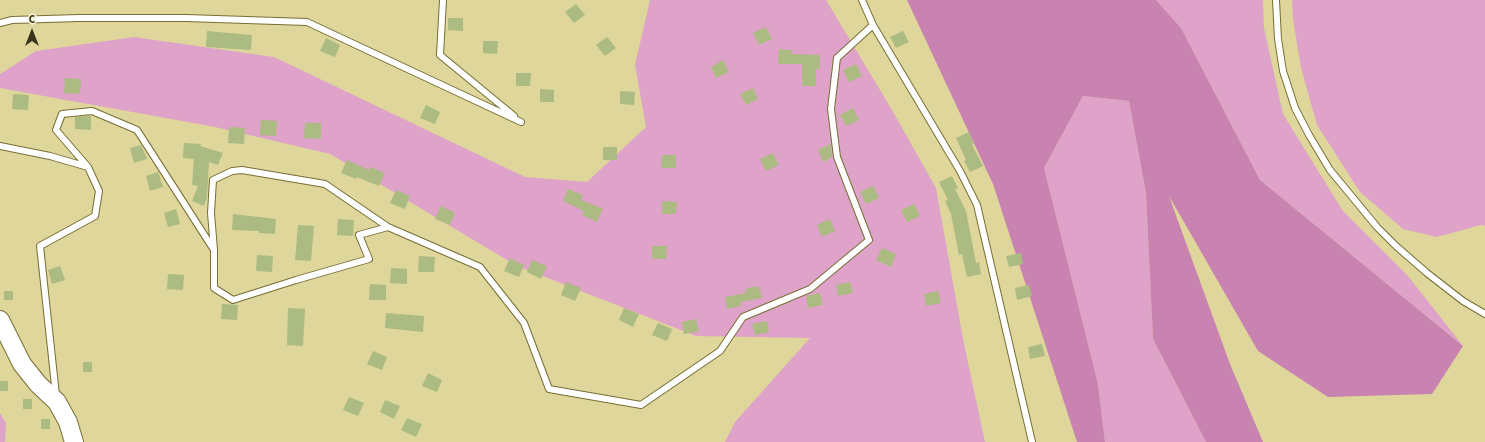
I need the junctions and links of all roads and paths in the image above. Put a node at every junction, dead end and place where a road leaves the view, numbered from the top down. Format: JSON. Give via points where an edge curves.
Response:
{"nodes":[{"id":1,"x":443,"y":0,"type":"edge"},
{"id":2,"x":862,"y":0,"type":"edge"},
{"id":3,"x":1276,"y":0,"type":"edge"},
{"id":4,"x":0,"y":23,"type":"edge"},
{"id":5,"x":873,"y":25,"type":"junction"},
{"id":6,"x":0,"y":146,"type":"edge"},
{"id":7,"x":88,"y":167,"type":"junction"},
{"id":8,"x":388,"y":227,"type":"junction"},
{"id":9,"x":214,"y":250,"type":"junction"},
{"id":10,"x":1485,"y":314,"type":"edge"},
{"id":11,"x":0,"y":320,"type":"edge"},
{"id":12,"x":57,"y":402,"type":"junction"},
{"id":13,"x":74,"y":442,"type":"edge"},
{"id":14,"x":1032,"y":442,"type":"edge"}],
"edges":[{"from":1,"to":4,"type":"lane","via":[[440,55],[521,122],[307,22],[79,18],[12,20]]},
{"from":2,"to":5,"type":"lane"},
{"from":3,"to":10,"type":"lane","via":[[1283,71],[1296,108],[1330,170],[1376,227],[1396,246],[1427,274]]},
{"from":5,"to":8,"type":"lane","via":[[837,58],[832,110],[837,157],[869,240],[810,289],[744,317],[720,351],[641,405],[549,389],[524,322],[480,267]]},
{"from":5,"to":14,"type":"lane","via":[[960,171],[977,205]]},
{"from":6,"to":7,"type":"lane"},
{"from":7,"to":9,"type":"lane","via":[[56,130],[62,114],[92,111],[137,130]]},
{"from":7,"to":12,"type":"lane","via":[[99,191],[95,216],[40,246]]},
{"from":8,"to":9,"type":"lane","via":[[360,235],[369,259],[233,300],[214,288]]},
{"from":8,"to":9,"type":"lane","via":[[325,184],[242,170],[232,171],[213,180],[211,213]]},
{"from":11,"to":12,"type":"street","via":[[22,364]]},
{"from":12,"to":13,"type":"street","via":[[68,422]]}]}
